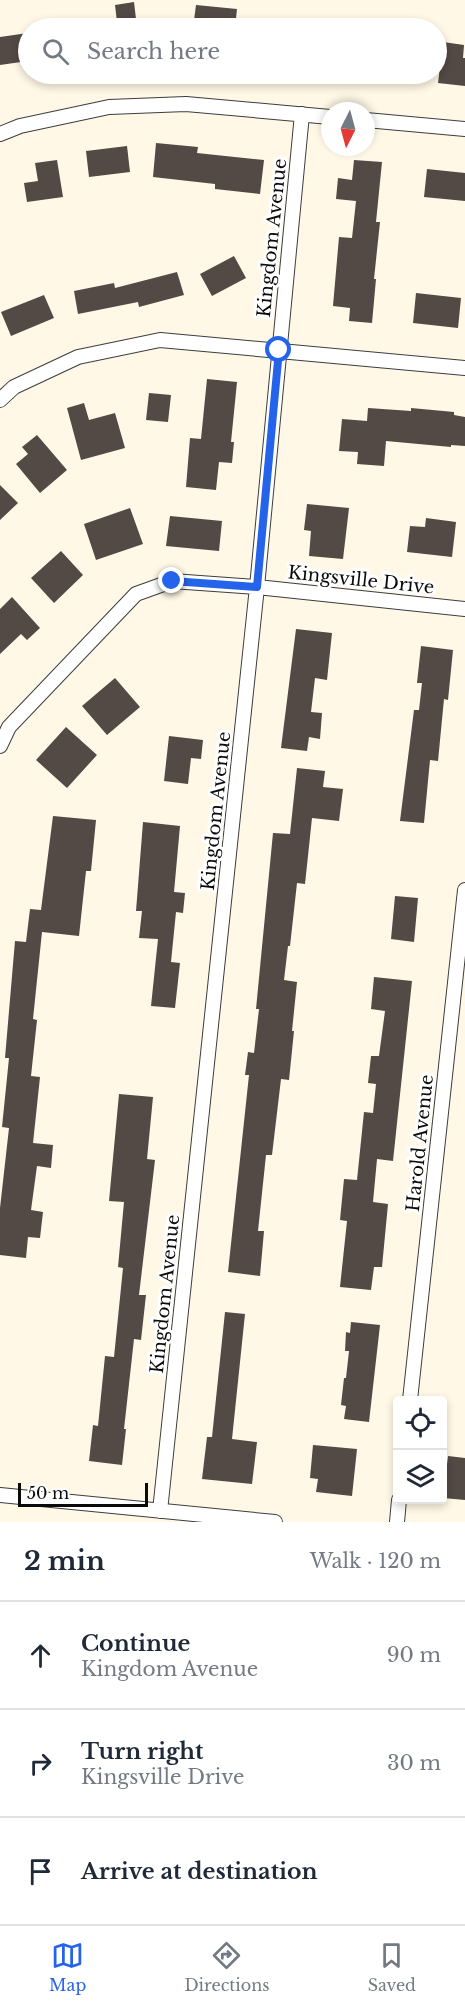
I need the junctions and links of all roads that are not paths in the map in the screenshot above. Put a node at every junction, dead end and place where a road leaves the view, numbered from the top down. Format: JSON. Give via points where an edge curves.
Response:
{"nodes":[{"id":1,"x":302,"y":114,"type":"junction"},
{"id":2,"x":321,"y":116,"type":"edge"},
{"id":3,"x":375,"y":121,"type":"edge"},
{"id":4,"x":465,"y":129,"type":"edge"},
{"id":5,"x":0,"y":134,"type":"edge"},
{"id":6,"x":279,"y":350,"type":"junction"},
{"id":7,"x":465,"y":368,"type":"edge"},
{"id":8,"x":0,"y":400,"type":"edge"},
{"id":9,"x":257,"y":587,"type":"junction"},
{"id":10,"x":465,"y":609,"type":"edge"},
{"id":11,"x":0,"y":746,"type":"edge"},
{"id":12,"x":465,"y":890,"type":"edge"},
{"id":13,"x":411,"y":1396,"type":"edge"},
{"id":14,"x":0,"y":1495,"type":"edge"},
{"id":15,"x":399,"y":1504,"type":"edge"},
{"id":16,"x":160,"y":1511,"type":"junction"},
{"id":17,"x":275,"y":1522,"type":"edge"},
{"id":18,"x":397,"y":1522,"type":"edge"}],
"edges":[{"from":1,"to":2,"type":"street"},
{"from":1,"to":5,"type":"street","via":[[186,104],[109,107]]},
{"from":1,"to":6,"type":"street","name":"Kingdom Avenue"},
{"from":3,"to":4,"type":"street"},
{"from":6,"to":7,"type":"street"},
{"from":6,"to":8,"type":"street","via":[[160,340],[78,357],[14,387]]},
{"from":6,"to":9,"type":"street","name":"Kingdom Avenue"},
{"from":9,"to":10,"type":"street","name":"Kingsville Drive"},
{"from":9,"to":11,"type":"street","name":"Kingsville Drive","via":[[172,581],[136,594],[9,727]]},
{"from":9,"to":16,"type":"street","name":"Kingdom Avenue"},
{"from":12,"to":13,"type":"street","name":"Harold Avenue"},
{"from":14,"to":16,"type":"street"},
{"from":15,"to":18,"type":"street"},
{"from":16,"to":17,"type":"street"}]}
